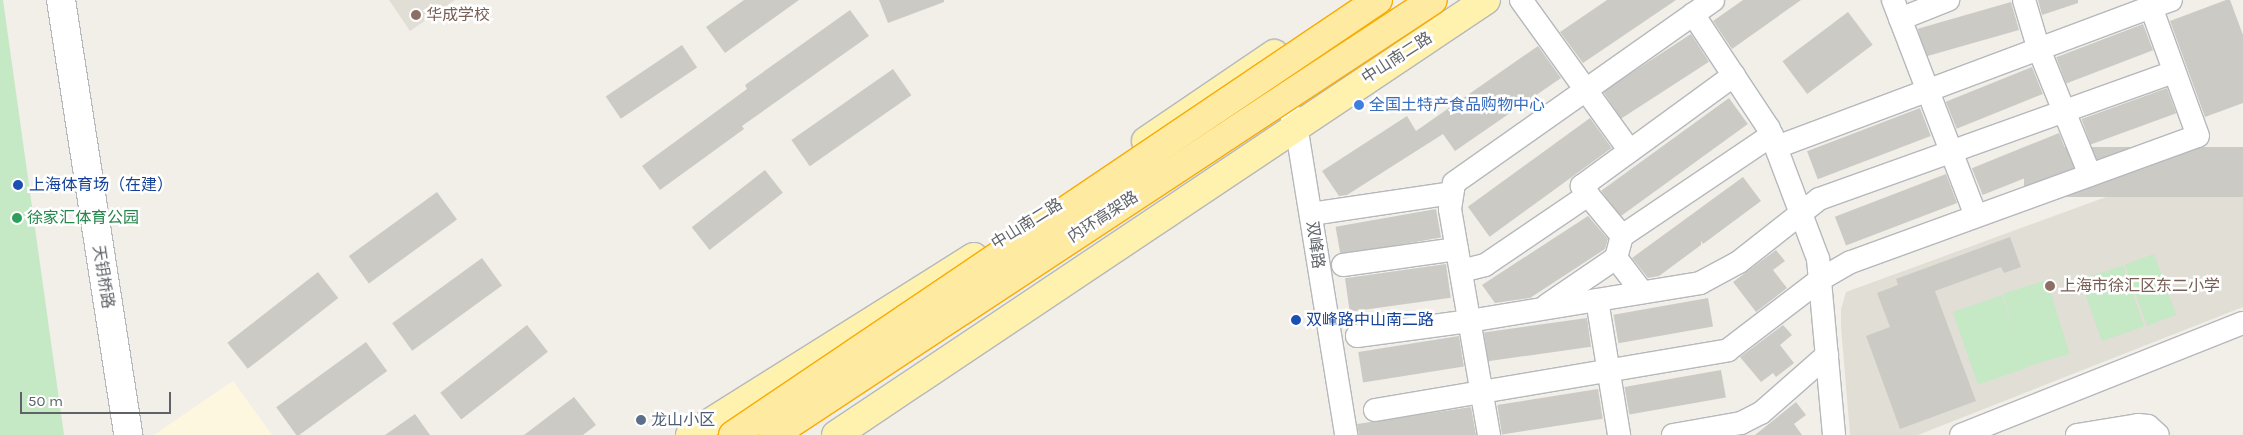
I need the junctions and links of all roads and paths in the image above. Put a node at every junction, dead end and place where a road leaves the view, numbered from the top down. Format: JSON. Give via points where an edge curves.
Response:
{"nodes":[{"id":1,"x":61,"y":0,"type":"edge"},
{"id":2,"x":1354,"y":0,"type":"edge"},
{"id":3,"x":1378,"y":0,"type":"edge"},
{"id":4,"x":1433,"y":0,"type":"edge"},
{"id":5,"x":1486,"y":0,"type":"edge"},
{"id":6,"x":1521,"y":0,"type":"edge"},
{"id":7,"x":1713,"y":0,"type":"edge"},
{"id":8,"x":1948,"y":0,"type":"edge"},
{"id":9,"x":2024,"y":0,"type":"edge"},
{"id":10,"x":2161,"y":4,"type":"edge"},
{"id":11,"x":1897,"y":9,"type":"edge"},
{"id":12,"x":1693,"y":14,"type":"junction"},
{"id":13,"x":2038,"y":47,"type":"junction"},
{"id":14,"x":1264,"y":61,"type":"junction"},
{"id":15,"x":2173,"y":72,"type":"junction"},
{"id":16,"x":1734,"y":75,"type":"junction"},
{"id":17,"x":1927,"y":89,"type":"junction"},
{"id":18,"x":1586,"y":90,"type":"junction"},
{"id":19,"x":2063,"y":111,"type":"junction"},
{"id":20,"x":1296,"y":125,"type":"junction"},
{"id":21,"x":1774,"y":141,"type":"junction"},
{"id":22,"x":1630,"y":151,"type":"junction"},
{"id":23,"x":1950,"y":151,"type":"junction"},
{"id":24,"x":2090,"y":175,"type":"junction"},
{"id":25,"x":1451,"y":193,"type":"junction"},
{"id":26,"x":1588,"y":195,"type":"junction"},
{"id":27,"x":1801,"y":213,"type":"junction"},
{"id":28,"x":1311,"y":214,"type":"junction"},
{"id":29,"x":1976,"y":216,"type":"junction"},
{"id":30,"x":1622,"y":236,"type":"junction"},
{"id":31,"x":1616,"y":258,"type":"junction"},
{"id":32,"x":1459,"y":260,"type":"junction"},
{"id":33,"x":1343,"y":265,"type":"dead end"},
{"id":34,"x":1821,"y":279,"type":"junction"},
{"id":35,"x":1642,"y":292,"type":"junction"},
{"id":36,"x":1597,"y":300,"type":"junction"},
{"id":37,"x":1540,"y":309,"type":"junction"},
{"id":38,"x":1470,"y":321,"type":"junction"},
{"id":39,"x":2243,"y":323,"type":"edge"},
{"id":40,"x":1357,"y":336,"type":"dead end"},
{"id":41,"x":1827,"y":355,"type":"junction"},
{"id":42,"x":1608,"y":371,"type":"junction"},
{"id":43,"x":1482,"y":393,"type":"junction"},
{"id":44,"x":1375,"y":410,"type":"dead end"},
{"id":45,"x":128,"y":435,"type":"edge"},
{"id":46,"x":690,"y":435,"type":"edge"},
{"id":47,"x":734,"y":435,"type":"edge"},
{"id":48,"x":773,"y":435,"type":"edge"},
{"id":49,"x":836,"y":435,"type":"edge"},
{"id":50,"x":1346,"y":435,"type":"edge"},
{"id":51,"x":1489,"y":435,"type":"edge"},
{"id":52,"x":1619,"y":435,"type":"edge"},
{"id":53,"x":1673,"y":435,"type":"edge"},
{"id":54,"x":1834,"y":435,"type":"edge"},
{"id":55,"x":1961,"y":435,"type":"edge"},
{"id":56,"x":2077,"y":435,"type":"edge"},
{"id":57,"x":2158,"y":435,"type":"edge"}],
"edges":[{"from":1,"to":45,"type":"street","name":"天钥桥路"},
{"from":2,"to":14,"type":"main road","name":"中山南二路"},
{"from":3,"to":47,"type":"highway","name":"内环高架路","bridge":true},
{"from":4,"to":48,"type":"highway","name":"内环高架路","bridge":true},
{"from":5,"to":20,"type":"main road","name":"中山南二路"},
{"from":6,"to":18,"type":"street"},
{"from":7,"to":12,"type":"street"},
{"from":8,"to":11,"type":"street"},
{"from":9,"to":13,"type":"street"},
{"from":10,"to":13,"type":"street"},
{"from":10,"to":15,"type":"street"},
{"from":11,"to":17,"type":"street"},
{"from":12,"to":16,"type":"street"},
{"from":12,"to":18,"type":"street"},
{"from":13,"to":17,"type":"street"},
{"from":13,"to":19,"type":"street"},
{"from":14,"to":20,"type":"street","name":"双峰路"},
{"from":14,"to":46,"type":"main road","name":"中山南二路","via":[[1206,98],[1058,205]]},
{"from":15,"to":19,"type":"street"},
{"from":15,"to":24,"type":"street","via":[[2198,136]]},
{"from":16,"to":21,"type":"street"},
{"from":16,"to":22,"type":"street"},
{"from":17,"to":21,"type":"street"},
{"from":17,"to":23,"type":"street"},
{"from":18,"to":22,"type":"street"},
{"from":18,"to":25,"type":"street","via":[[1454,184]]},
{"from":19,"to":23,"type":"street"},
{"from":19,"to":24,"type":"street"},
{"from":20,"to":28,"type":"street","name":"双峰路"},
{"from":20,"to":49,"type":"main road","name":"中山南二路"},
{"from":21,"to":27,"type":"street"},
{"from":21,"to":30,"type":"street"},
{"from":22,"to":26,"type":"street","via":[[1582,186]]},
{"from":23,"to":27,"type":"street","via":[[1819,199]]},
{"from":23,"to":29,"type":"street"},
{"from":24,"to":29,"type":"street"},
{"from":25,"to":28,"type":"street"},
{"from":25,"to":32,"type":"street","via":[[1450,209]]},
{"from":26,"to":30,"type":"street"},
{"from":26,"to":32,"type":"street","via":[[1485,265]]},
{"from":27,"to":34,"type":"street"},
{"from":27,"to":35,"type":"street","via":[[1739,262],[1717,275],[1700,283]]},
{"from":28,"to":50,"type":"street","name":"双峰路"},
{"from":29,"to":34,"type":"street","via":[[1868,254]]},
{"from":30,"to":31,"type":"street"},
{"from":31,"to":35,"type":"street"},
{"from":31,"to":37,"type":"street"},
{"from":32,"to":33,"type":"street"},
{"from":32,"to":38,"type":"street"},
{"from":34,"to":41,"type":"street"},
{"from":34,"to":42,"type":"street","via":[[1728,350]]},
{"from":35,"to":36,"type":"street"},
{"from":36,"to":37,"type":"street"},
{"from":36,"to":42,"type":"street"},
{"from":37,"to":38,"type":"street"},
{"from":38,"to":40,"type":"street"},
{"from":38,"to":43,"type":"street"},
{"from":39,"to":55,"type":"street"},
{"from":41,"to":53,"type":"street","via":[[1761,413],[1741,423]]},
{"from":41,"to":54,"type":"street"},
{"from":42,"to":43,"type":"street"},
{"from":42,"to":52,"type":"street"},
{"from":43,"to":44,"type":"street"},
{"from":43,"to":51,"type":"street"},
{"from":56,"to":57,"type":"street","via":[[2138,425],[2148,426]]}]}
